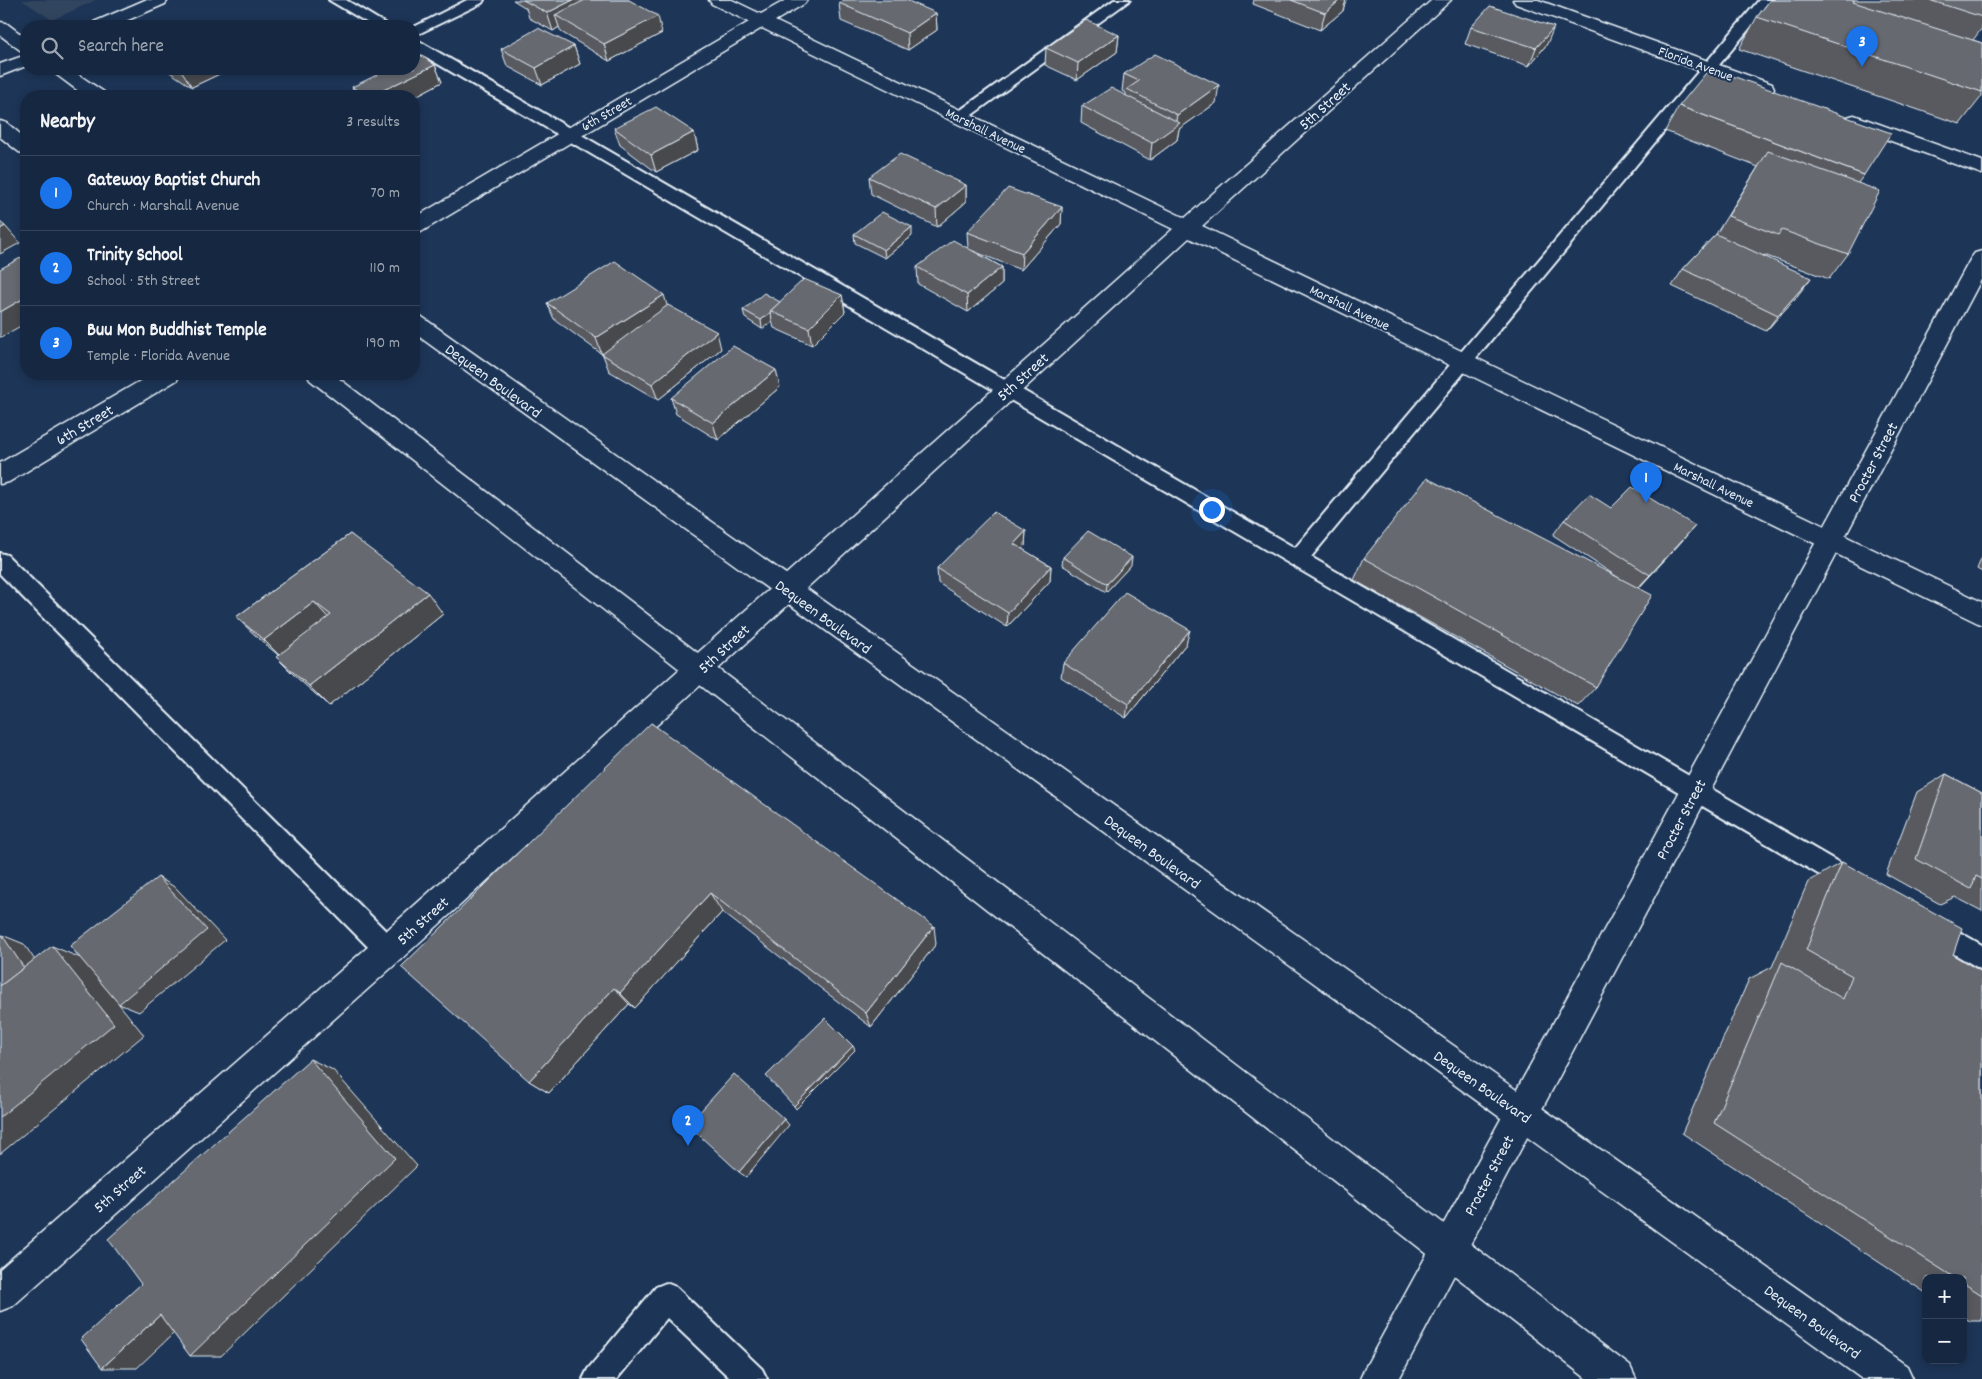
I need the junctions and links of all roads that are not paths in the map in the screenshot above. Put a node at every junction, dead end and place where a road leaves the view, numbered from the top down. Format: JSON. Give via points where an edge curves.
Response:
{"nodes":[{"id":1,"x":159,"y":0,"type":"edge"},
{"id":2,"x":336,"y":0,"type":"edge"},
{"id":3,"x":478,"y":0,"type":"edge"},
{"id":4,"x":718,"y":0,"type":"edge"},
{"id":5,"x":798,"y":0,"type":"edge"},
{"id":6,"x":1123,"y":0,"type":"edge"},
{"id":7,"x":1442,"y":0,"type":"edge"},
{"id":8,"x":1522,"y":0,"type":"edge"},
{"id":9,"x":1766,"y":0,"type":"edge"},
{"id":10,"x":114,"y":20,"type":"edge"},
{"id":11,"x":371,"y":20,"type":"edge"},
{"id":12,"x":762,"y":21,"type":"junction"},
{"id":13,"x":0,"y":27,"type":"edge"},
{"id":14,"x":420,"y":29,"type":"edge"},
{"id":15,"x":20,"y":42,"type":"edge"},
{"id":16,"x":420,"y":48,"type":"edge"},
{"id":17,"x":20,"y":63,"type":"edge"},
{"id":18,"x":1708,"y":68,"type":"junction"},
{"id":19,"x":0,"y":71,"type":"edge"},
{"id":20,"x":67,"y":75,"type":"edge"},
{"id":21,"x":88,"y":90,"type":"edge"},
{"id":22,"x":1781,"y":94,"type":"edge"},
{"id":23,"x":1836,"y":114,"type":"edge"},
{"id":24,"x":960,"y":117,"type":"junction"},
{"id":25,"x":0,"y":127,"type":"edge"},
{"id":26,"x":568,"y":135,"type":"junction"},
{"id":27,"x":20,"y":143,"type":"edge"},
{"id":28,"x":1982,"y":168,"type":"edge"},
{"id":29,"x":420,"y":223,"type":"edge"},
{"id":30,"x":1187,"y":228,"type":"junction"},
{"id":31,"x":1982,"y":258,"type":"edge"},
{"id":32,"x":420,"y":326,"type":"edge"},
{"id":33,"x":1463,"y":362,"type":"junction"},
{"id":34,"x":159,"y":380,"type":"edge"},
{"id":35,"x":326,"y":380,"type":"edge"},
{"id":36,"x":1006,"y":390,"type":"junction"},
{"id":37,"x":0,"y":475,"type":"edge"},
{"id":38,"x":1830,"y":540,"type":"junction"},
{"id":39,"x":1298,"y":558,"type":"junction"},
{"id":40,"x":0,"y":561,"type":"edge"},
{"id":41,"x":787,"y":589,"type":"junction"},
{"id":42,"x":1982,"y":614,"type":"edge"},
{"id":43,"x":700,"y":669,"type":"junction"},
{"id":44,"x":1695,"y":791,"type":"junction"},
{"id":45,"x":1872,"y":894,"type":"edge"},
{"id":46,"x":1914,"y":919,"type":"edge"},
{"id":47,"x":388,"y":950,"type":"junction"},
{"id":48,"x":1982,"y":958,"type":"edge"},
{"id":49,"x":1521,"y":1114,"type":"junction"},
{"id":50,"x":1449,"y":1249,"type":"junction"},
{"id":51,"x":0,"y":1293,"type":"edge"},
{"id":52,"x":598,"y":1379,"type":"edge"},
{"id":53,"x":752,"y":1379,"type":"edge"},
{"id":54,"x":1379,"y":1379,"type":"edge"},
{"id":55,"x":1617,"y":1379,"type":"edge"},
{"id":56,"x":1894,"y":1379,"type":"edge"}],
"edges":[{"from":1,"to":10,"type":"street"},
{"from":2,"to":11,"type":"lane"},
{"from":3,"to":14,"type":"lane"},
{"from":4,"to":12,"type":"street","name":"Marshall Avenue"},
{"from":5,"to":12,"type":"street","name":"6th Street"},
{"from":6,"to":24,"type":"lane"},
{"from":7,"to":30,"type":"street","name":"5th Street"},
{"from":8,"to":18,"type":"street","name":"Florida Avenue"},
{"from":9,"to":18,"type":"lane"},
{"from":12,"to":24,"type":"street","name":"Marshall Avenue"},
{"from":12,"to":26,"type":"street","name":"6th Street"},
{"from":13,"to":15,"type":"street"},
{"from":16,"to":26,"type":"lane"},
{"from":17,"to":19,"type":"street"},
{"from":18,"to":22,"type":"street","name":"Florida Avenue"},
{"from":18,"to":33,"type":"lane"},
{"from":20,"to":21,"type":"street"},
{"from":23,"to":28,"type":"street"},
{"from":24,"to":30,"type":"street","name":"Marshall Avenue"},
{"from":25,"to":27,"type":"street"},
{"from":26,"to":29,"type":"street","name":"6th Street"},
{"from":26,"to":36,"type":"lane"},
{"from":30,"to":33,"type":"street","name":"Marshall Avenue"},
{"from":30,"to":36,"type":"street","name":"5th Street"},
{"from":31,"to":38,"type":"street","name":"Procter Street"},
{"from":32,"to":41,"type":"street","name":"Dequeen Boulevard"},
{"from":33,"to":38,"type":"street","name":"Marshall Avenue"},
{"from":33,"to":39,"type":"lane"},
{"from":34,"to":37,"type":"street","name":"6th Street"},
{"from":35,"to":43,"type":"street"},
{"from":36,"to":39,"type":"lane"},
{"from":36,"to":41,"type":"street","name":"5th Street"},
{"from":38,"to":42,"type":"street","name":"Marshall Avenue"},
{"from":38,"to":44,"type":"street","name":"Procter Street"},
{"from":39,"to":44,"type":"lane"},
{"from":40,"to":47,"type":"lane"},
{"from":41,"to":43,"type":"street","name":"5th Street"},
{"from":41,"to":49,"type":"street","name":"Dequeen Boulevard"},
{"from":43,"to":47,"type":"street","name":"5th Street"},
{"from":43,"to":50,"type":"street"},
{"from":44,"to":45,"type":"lane"},
{"from":44,"to":49,"type":"street","name":"Procter Street"},
{"from":46,"to":48,"type":"lane"},
{"from":47,"to":51,"type":"street","name":"5th Street"},
{"from":49,"to":50,"type":"street","name":"Procter Street"},
{"from":49,"to":56,"type":"street","name":"Dequeen Boulevard"},
{"from":50,"to":54,"type":"street","name":"Procter Street"},
{"from":50,"to":55,"type":"street"},
{"from":52,"to":53,"type":"lane","via":[[666,1297]]}]}
